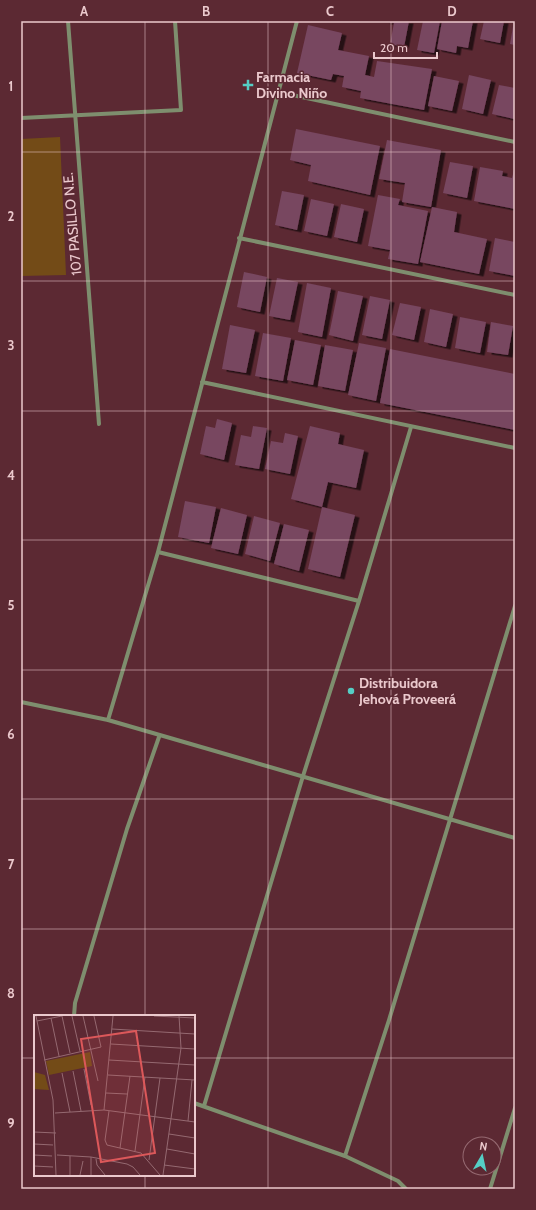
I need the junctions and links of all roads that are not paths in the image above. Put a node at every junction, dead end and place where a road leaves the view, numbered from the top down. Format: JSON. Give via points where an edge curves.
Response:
{"nodes":[{"id":1,"x":68,"y":21,"type":"edge"},
{"id":2,"x":175,"y":21,"type":"edge"},
{"id":3,"x":297,"y":21,"type":"edge"},
{"id":4,"x":278,"y":92,"type":"junction"},
{"id":5,"x":74,"y":116,"type":"junction"},
{"id":6,"x":21,"y":118,"type":"edge"},
{"id":7,"x":515,"y":142,"type":"edge"},
{"id":8,"x":239,"y":238,"type":"junction"},
{"id":9,"x":515,"y":295,"type":"edge"},
{"id":10,"x":202,"y":382,"type":"junction"},
{"id":11,"x":99,"y":424,"type":"dead end"},
{"id":12,"x":411,"y":427,"type":"junction"},
{"id":13,"x":515,"y":448,"type":"edge"},
{"id":14,"x":158,"y":552,"type":"junction"},
{"id":15,"x":359,"y":602,"type":"junction"},
{"id":16,"x":515,"y":606,"type":"edge"},
{"id":17,"x":21,"y":702,"type":"edge"},
{"id":18,"x":108,"y":720,"type":"junction"},
{"id":19,"x":159,"y":737,"type":"junction"},
{"id":20,"x":303,"y":776,"type":"junction"},
{"id":21,"x":450,"y":820,"type":"junction"},
{"id":22,"x":515,"y":838,"type":"edge"},
{"id":23,"x":74,"y":1015,"type":"edge"},
{"id":24,"x":195,"y":1103,"type":"edge"},
{"id":25,"x":204,"y":1106,"type":"junction"},
{"id":26,"x":515,"y":1108,"type":"edge"},
{"id":27,"x":345,"y":1156,"type":"junction"},
{"id":28,"x":406,"y":1189,"type":"edge"},
{"id":29,"x":490,"y":1189,"type":"edge"}],
"edges":[{"from":1,"to":5,"type":"street","name":"107 PASILLO N.E."},
{"from":2,"to":5,"type":"street","via":[[181,110]]},
{"from":3,"to":4,"type":"street"},
{"from":4,"to":7,"type":"street"},
{"from":4,"to":8,"type":"street"},
{"from":5,"to":6,"type":"street"},
{"from":5,"to":11,"type":"street","name":"107 PASILLO N.E."},
{"from":8,"to":9,"type":"street"},
{"from":8,"to":10,"type":"street"},
{"from":10,"to":12,"type":"street"},
{"from":10,"to":14,"type":"street"},
{"from":12,"to":13,"type":"street"},
{"from":12,"to":15,"type":"street"},
{"from":14,"to":15,"type":"street"},
{"from":14,"to":18,"type":"street"},
{"from":15,"to":20,"type":"street"},
{"from":16,"to":21,"type":"street"},
{"from":17,"to":18,"type":"street"},
{"from":18,"to":19,"type":"street"},
{"from":19,"to":20,"type":"street"},
{"from":19,"to":23,"type":"street","via":[[99,922],[75,1003]]},
{"from":20,"to":21,"type":"street"},
{"from":20,"to":25,"type":"street"},
{"from":21,"to":22,"type":"street"},
{"from":21,"to":27,"type":"street","via":[[390,1020]]},
{"from":24,"to":25,"type":"street"},
{"from":25,"to":27,"type":"street"},
{"from":26,"to":29,"type":"street"},
{"from":27,"to":28,"type":"street","via":[[398,1181]]}]}
